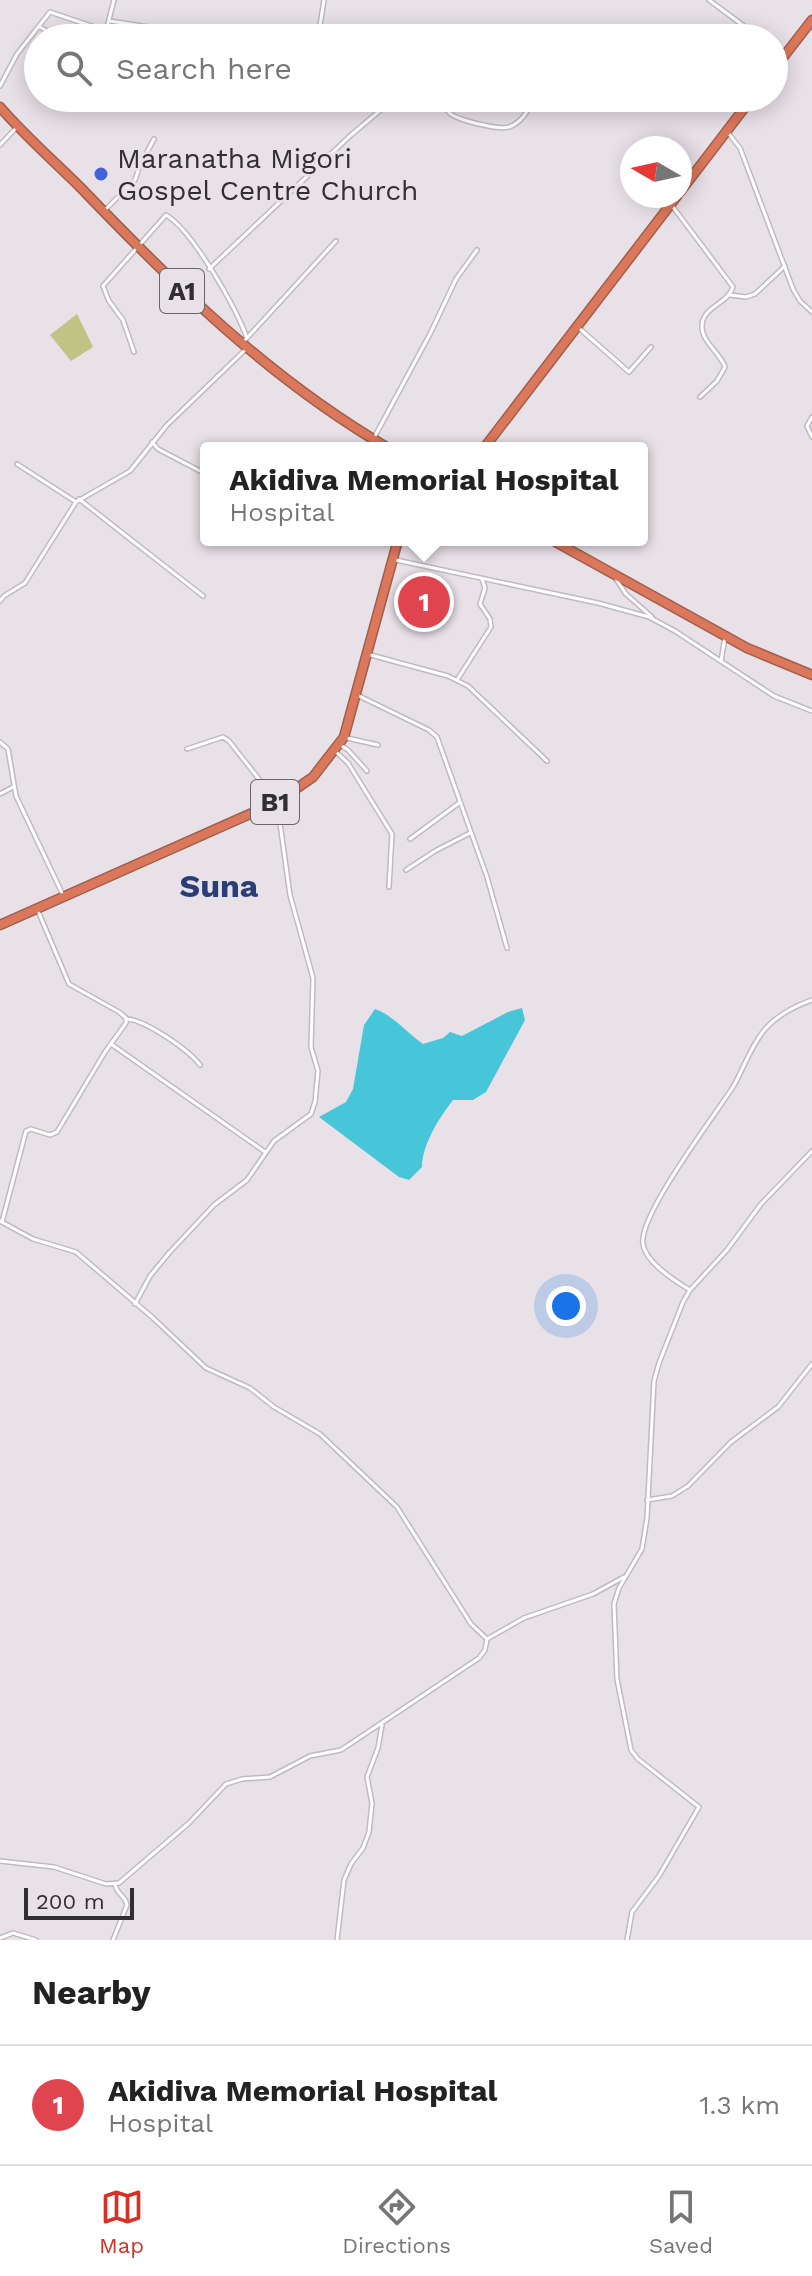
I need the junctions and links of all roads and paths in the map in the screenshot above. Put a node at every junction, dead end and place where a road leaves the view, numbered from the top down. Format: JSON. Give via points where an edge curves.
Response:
{"nodes":[{"id":1,"x":114,"y":0,"type":"edge"},
{"id":2,"x":324,"y":0,"type":"edge"},
{"id":3,"x":709,"y":0,"type":"edge"},
{"id":4,"x":110,"y":21,"type":"junction"},
{"id":5,"x":811,"y":23,"type":"edge"},
{"id":6,"x":42,"y":24,"type":"edge"},
{"id":7,"x":85,"y":24,"type":"edge"},
{"id":8,"x":109,"y":24,"type":"edge"},
{"id":9,"x":129,"y":24,"type":"edge"},
{"id":10,"x":320,"y":24,"type":"edge"},
{"id":11,"x":741,"y":24,"type":"edge"},
{"id":12,"x":24,"y":46,"type":"edge"},
{"id":13,"x":788,"y":52,"type":"edge"},
{"id":14,"x":0,"y":86,"type":"edge"},
{"id":15,"x":0,"y":107,"type":"edge"},
{"id":16,"x":378,"y":112,"type":"edge"},
{"id":17,"x":450,"y":112,"type":"edge"},
{"id":18,"x":527,"y":112,"type":"edge"},
{"id":19,"x":741,"y":112,"type":"edge"},
{"id":20,"x":17,"y":127,"type":"junction"},
{"id":21,"x":727,"y":131,"type":"junction"},
{"id":22,"x":154,"y":139,"type":"dead end"},
{"id":23,"x":0,"y":145,"type":"edge"},
{"id":24,"x":692,"y":176,"type":"edge"},
{"id":25,"x":668,"y":208,"type":"edge"},
{"id":26,"x":683,"y":208,"type":"edge"},
{"id":27,"x":103,"y":211,"type":"junction"},
{"id":28,"x":336,"y":241,"type":"dead end"},
{"id":29,"x":137,"y":245,"type":"junction"},
{"id":30,"x":477,"y":250,"type":"dead end"},
{"id":31,"x":785,"y":266,"type":"junction"},
{"id":32,"x":209,"y":269,"type":"junction"},
{"id":33,"x":733,"y":287,"type":"junction"},
{"id":34,"x":730,"y":295,"type":"junction"},
{"id":35,"x":740,"y":296,"type":"junction"},
{"id":36,"x":812,"y":312,"type":"edge"},
{"id":37,"x":576,"y":327,"type":"junction"},
{"id":38,"x":244,"y":344,"type":"junction"},
{"id":39,"x":651,"y":347,"type":"dead end"},
{"id":40,"x":134,"y":352,"type":"dead end"},
{"id":41,"x":700,"y":397,"type":"dead end"},
{"id":42,"x":812,"y":417,"type":"edge"},
{"id":43,"x":812,"y":437,"type":"edge"},
{"id":44,"x":373,"y":439,"type":"junction"},
{"id":45,"x":152,"y":442,"type":"junction"},
{"id":46,"x":378,"y":442,"type":"edge"},
{"id":47,"x":489,"y":442,"type":"edge"},
{"id":48,"x":17,"y":464,"type":"dead end"},
{"id":49,"x":200,"y":471,"type":"dead end"},
{"id":50,"x":78,"y":500,"type":"junction"},
{"id":51,"x":396,"y":546,"type":"edge"},
{"id":52,"x":563,"y":546,"type":"edge"},
{"id":53,"x":392,"y":559,"type":"junction"},
{"id":54,"x":614,"y":575,"type":"junction"},
{"id":55,"x":482,"y":579,"type":"junction"},
{"id":56,"x":491,"y":581,"type":"junction"},
{"id":57,"x":485,"y":588,"type":"junction"},
{"id":58,"x":203,"y":596,"type":"dead end"},
{"id":59,"x":0,"y":601,"type":"edge"},
{"id":60,"x":654,"y":619,"type":"junction"},
{"id":61,"x":725,"y":637,"type":"junction"},
{"id":62,"x":367,"y":654,"type":"junction"},
{"id":63,"x":721,"y":662,"type":"junction"},
{"id":64,"x":812,"y":675,"type":"edge"},
{"id":65,"x":457,"y":680,"type":"junction"},
{"id":66,"x":357,"y":695,"type":"junction"},
{"id":67,"x":812,"y":711,"type":"edge"},
{"id":68,"x":0,"y":742,"type":"edge"},
{"id":69,"x":340,"y":744,"type":"junction"},
{"id":70,"x":378,"y":745,"type":"dead end"},
{"id":71,"x":187,"y":749,"type":"dead end"},
{"id":72,"x":547,"y":761,"type":"dead end"},
{"id":73,"x":367,"y":771,"type":"dead end"},
{"id":74,"x":13,"y":787,"type":"junction"},
{"id":75,"x":0,"y":794,"type":"edge"},
{"id":76,"x":277,"y":802,"type":"junction"},
{"id":77,"x":459,"y":803,"type":"junction"},
{"id":78,"x":470,"y":833,"type":"junction"},
{"id":79,"x":410,"y":839,"type":"dead end"},
{"id":80,"x":406,"y":870,"type":"dead end"},
{"id":81,"x":389,"y":887,"type":"dead end"},
{"id":82,"x":63,"y":895,"type":"junction"},
{"id":83,"x":37,"y":908,"type":"junction"},
{"id":84,"x":0,"y":925,"type":"edge"},
{"id":85,"x":507,"y":948,"type":"dead end"},
{"id":86,"x":812,"y":1000,"type":"edge"},
{"id":87,"x":127,"y":1019,"type":"junction"},
{"id":88,"x":111,"y":1043,"type":"junction"},
{"id":89,"x":200,"y":1065,"type":"dead end"},
{"id":90,"x":812,"y":1151,"type":"edge"},
{"id":91,"x":265,"y":1152,"type":"junction"},
{"id":92,"x":1,"y":1222,"type":"edge"},
{"id":93,"x":690,"y":1290,"type":"junction"},
{"id":94,"x":135,"y":1304,"type":"junction"},
{"id":95,"x":812,"y":1364,"type":"edge"},
{"id":96,"x":647,"y":1500,"type":"junction"},
{"id":97,"x":627,"y":1575,"type":"junction"},
{"id":98,"x":487,"y":1639,"type":"junction"},
{"id":99,"x":382,"y":1725,"type":"junction"},
{"id":100,"x":0,"y":1861,"type":"edge"},
{"id":101,"x":115,"y":1884,"type":"junction"},
{"id":102,"x":0,"y":1938,"type":"edge"},
{"id":103,"x":36,"y":1940,"type":"edge"},
{"id":104,"x":113,"y":1940,"type":"edge"},
{"id":105,"x":337,"y":1940,"type":"edge"},
{"id":106,"x":627,"y":1940,"type":"edge"}],
"edges":[{"from":1,"to":4,"type":"street"},
{"from":2,"to":10,"type":"street"},
{"from":3,"to":11,"type":"street"},
{"from":4,"to":8,"type":"street"},
{"from":4,"to":9,"type":"street"},
{"from":5,"to":13,"type":"highway"},
{"from":6,"to":7,"type":"street","via":[[51,11]]},
{"from":12,"to":14,"type":"street"},
{"from":15,"to":20,"type":"highway","number":"A1"},
{"from":16,"to":32,"type":"street"},
{"from":17,"to":18,"type":"street","via":[[507,127]]},
{"from":19,"to":21,"type":"highway"},
{"from":20,"to":23,"type":"street"},
{"from":20,"to":27,"type":"highway","number":"A1"},
{"from":21,"to":24,"type":"highway"},
{"from":21,"to":31,"type":"street","via":[[739,145]]},
{"from":22,"to":27,"type":"street","via":[[135,180]]},
{"from":25,"to":37,"type":"highway"},
{"from":26,"to":33,"type":"street"},
{"from":27,"to":29,"type":"highway","number":"A1"},
{"from":28,"to":38,"type":"street"},
{"from":29,"to":32,"type":"street","via":[[167,215]]},
{"from":29,"to":38,"type":"highway","number":"A1"},
{"from":29,"to":40,"type":"street","via":[[103,288],[123,320]]},
{"from":30,"to":44,"type":"street","via":[[456,279]]},
{"from":31,"to":35,"type":"street","via":[[755,294]]},
{"from":31,"to":36,"type":"street","via":[[796,296]]},
{"from":32,"to":38,"type":"street","via":[[242,321]]},
{"from":33,"to":34,"type":"street"},
{"from":33,"to":35,"type":"street"},
{"from":34,"to":35,"type":"street"},
{"from":34,"to":41,"type":"street","via":[[712,307],[702,323],[725,367]]},
{"from":37,"to":39,"type":"street","via":[[629,372]]},
{"from":37,"to":47,"type":"highway"},
{"from":38,"to":44,"type":"highway","number":"A1","via":[[291,385]]},
{"from":38,"to":45,"type":"street"},
{"from":42,"to":43,"type":"street","via":[[807,426]]},
{"from":44,"to":46,"type":"highway","number":"A1"},
{"from":45,"to":49,"type":"street"},
{"from":45,"to":50,"type":"street","via":[[130,471]]},
{"from":48,"to":50,"type":"street"},
{"from":50,"to":58,"type":"street"},
{"from":50,"to":59,"type":"street","via":[[25,583]]},
{"from":51,"to":53,"type":"highway","number":"B1"},
{"from":52,"to":54,"type":"highway"},
{"from":53,"to":55,"type":"street"},
{"from":53,"to":62,"type":"highway","number":"B1"},
{"from":54,"to":60,"type":"street"},
{"from":54,"to":61,"type":"highway"},
{"from":55,"to":56,"type":"street"},
{"from":55,"to":57,"type":"street"},
{"from":56,"to":57,"type":"street"},
{"from":56,"to":60,"type":"street"},
{"from":57,"to":65,"type":"street","via":[[480,604],[491,627]]},
{"from":60,"to":63,"type":"street"},
{"from":61,"to":63,"type":"street"},
{"from":61,"to":64,"type":"highway"},
{"from":62,"to":65,"type":"street"},
{"from":62,"to":66,"type":"highway","number":"B1"},
{"from":63,"to":67,"type":"street","via":[[774,696]]},
{"from":65,"to":72,"type":"street","via":[[481,696]]},
{"from":66,"to":69,"type":"highway","number":"B1"},
{"from":66,"to":77,"type":"street","via":[[437,737]]},
{"from":68,"to":74,"type":"street","via":[[8,749]]},
{"from":69,"to":70,"type":"street"},
{"from":69,"to":73,"type":"street"},
{"from":69,"to":76,"type":"highway","number":"B1","via":[[313,777]]},
{"from":69,"to":81,"type":"street","via":[[392,834]]},
{"from":71,"to":76,"type":"street","via":[[223,737]]},
{"from":74,"to":75,"type":"street"},
{"from":74,"to":82,"type":"street"},
{"from":76,"to":82,"type":"highway","number":"B1"},
{"from":76,"to":91,"type":"street","via":[[290,895],[313,978],[311,1047],[318,1071],[311,1114]]},
{"from":77,"to":78,"type":"street"},
{"from":77,"to":79,"type":"street"},
{"from":78,"to":80,"type":"street"},
{"from":78,"to":85,"type":"street"},
{"from":82,"to":83,"type":"highway","number":"B1"},
{"from":83,"to":84,"type":"highway","number":"B1"},
{"from":83,"to":87,"type":"street","via":[[69,984]]},
{"from":86,"to":93,"type":"street","via":[[781,1015],[762,1033],[662,1193],[643,1234],[644,1248],[658,1265]]},
{"from":87,"to":88,"type":"street"},
{"from":87,"to":89,"type":"street","via":[[161,1033]]},
{"from":88,"to":91,"type":"street"},
{"from":88,"to":92,"type":"street","via":[[57,1132],[26,1131]]},
{"from":90,"to":93,"type":"street"},
{"from":91,"to":94,"type":"street","via":[[247,1180],[214,1205],[157,1266]]},
{"from":92,"to":94,"type":"street","via":[[76,1252]]},
{"from":93,"to":96,"type":"street","via":[[656,1372]]},
{"from":94,"to":98,"type":"street","via":[[206,1368],[250,1388],[320,1434],[388,1498],[471,1624]]},
{"from":95,"to":96,"type":"street","via":[[778,1407],[731,1442],[688,1486],[672,1496]]},
{"from":96,"to":97,"type":"street","via":[[642,1549]]},
{"from":97,"to":98,"type":"street"},
{"from":97,"to":106,"type":"street","via":[[613,1612],[617,1679],[630,1747],[699,1807],[632,1912]]},
{"from":98,"to":99,"type":"street","via":[[479,1658]]},
{"from":99,"to":101,"type":"street","via":[[334,1754],[310,1756],[270,1777],[226,1784],[160,1849]]},
{"from":99,"to":105,"type":"street","via":[[367,1777],[372,1803],[369,1832],[344,1880]]},
{"from":100,"to":101,"type":"street","via":[[58,1868]]},
{"from":101,"to":104,"type":"street","via":[[127,1905]]},
{"from":102,"to":103,"type":"street","via":[[13,1933]]}]}
